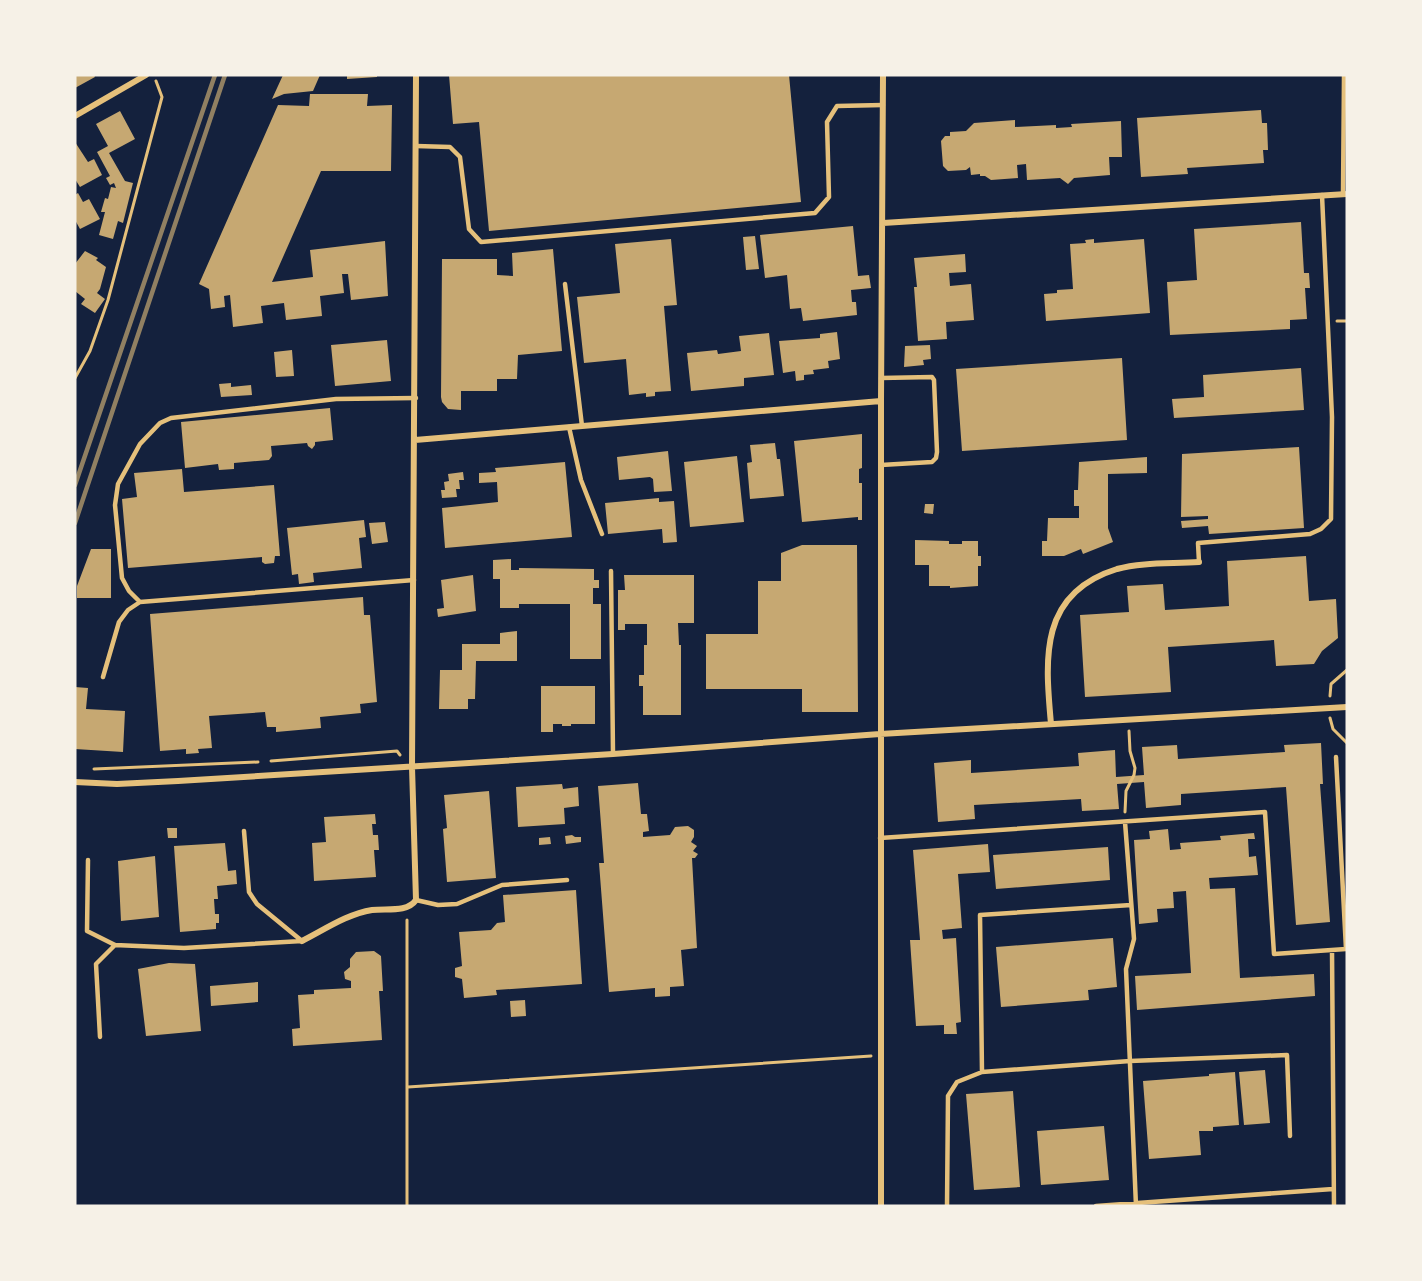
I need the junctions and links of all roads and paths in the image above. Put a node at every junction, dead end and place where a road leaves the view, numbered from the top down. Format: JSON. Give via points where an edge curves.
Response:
{"nodes":[{"id":1,"x":146,"y":75,"type":"edge"},
{"id":2,"x":151,"y":75,"type":"edge"},
{"id":3,"x":416,"y":75,"type":"edge"},
{"id":4,"x":883,"y":75,"type":"edge"},
{"id":5,"x":1344,"y":75,"type":"edge"},
{"id":6,"x":883,"y":105,"type":"junction"},
{"id":7,"x":75,"y":116,"type":"edge"},
{"id":8,"x":416,"y":146,"type":"junction"},
{"id":9,"x":1345,"y":194,"type":"edge"},
{"id":10,"x":1322,"y":195,"type":"junction"},
{"id":11,"x":883,"y":223,"type":"junction"},
{"id":12,"x":565,"y":284,"type":"dead end"},
{"id":13,"x":75,"y":378,"type":"edge"},
{"id":14,"x":881,"y":378,"type":"junction"},
{"id":15,"x":416,"y":398,"type":"junction"},
{"id":16,"x":880,"y":401,"type":"junction"},
{"id":17,"x":582,"y":426,"type":"junction"},
{"id":18,"x":569,"y":427,"type":"junction"},
{"id":19,"x":415,"y":440,"type":"junction"},
{"id":20,"x":881,"y":465,"type":"junction"},
{"id":21,"x":602,"y":534,"type":"dead end"},
{"id":22,"x":1199,"y":562,"type":"joint"},
{"id":23,"x":611,"y":571,"type":"dead end"},
{"id":24,"x":414,"y":580,"type":"junction"},
{"id":25,"x":140,"y":602,"type":"junction"},
{"id":26,"x":103,"y":678,"type":"dead end"},
{"id":27,"x":1347,"y":707,"type":"edge"},
{"id":28,"x":1129,"y":720,"type":"junction"},
{"id":29,"x":1051,"y":724,"type":"junction"},
{"id":30,"x":880,"y":734,"type":"junction"},
{"id":31,"x":613,"y":754,"type":"junction"},
{"id":32,"x":1336,"y":757,"type":"dead end"},
{"id":33,"x":412,"y":766,"type":"junction"},
{"id":34,"x":84,"y":769,"type":"dead end"},
{"id":35,"x":75,"y":782,"type":"edge"},
{"id":36,"x":1125,"y":822,"type":"junction"},
{"id":37,"x":244,"y":831,"type":"dead end"},
{"id":38,"x":880,"y":838,"type":"junction"},
{"id":39,"x":88,"y":860,"type":"dead end"},
{"id":40,"x":567,"y":880,"type":"dead end"},
{"id":41,"x":416,"y":900,"type":"junction"},
{"id":42,"x":1131,"y":905,"type":"junction"},
{"id":43,"x":407,"y":907,"type":"junction"},
{"id":44,"x":302,"y":941,"type":"junction"},
{"id":45,"x":115,"y":945,"type":"junction"},
{"id":46,"x":1332,"y":950,"type":"junction"},
{"id":47,"x":100,"y":1037,"type":"dead end"},
{"id":48,"x":880,"y":1056,"type":"junction"},
{"id":49,"x":1130,"y":1061,"type":"junction"},
{"id":50,"x":982,"y":1072,"type":"junction"},
{"id":51,"x":408,"y":1087,"type":"junction"},
{"id":52,"x":1290,"y":1136,"type":"dead end"},
{"id":53,"x":1334,"y":1189,"type":"junction"},
{"id":54,"x":1136,"y":1205,"type":"edge"},
{"id":55,"x":407,"y":1206,"type":"edge"},
{"id":56,"x":881,"y":1206,"type":"edge"},
{"id":57,"x":947,"y":1206,"type":"edge"},
{"id":58,"x":1096,"y":1206,"type":"edge"},
{"id":59,"x":1334,"y":1206,"type":"edge"}],
"edges":[{"from":1,"to":7,"type":"street"},
{"from":2,"to":13,"type":"path","via":[[162,97],[108,300],[90,351]]},
{"from":3,"to":8,"type":"street"},
{"from":4,"to":6,"type":"street"},
{"from":5,"to":9,"type":"lane"},
{"from":6,"to":8,"type":"lane","via":[[837,106],[827,122],[829,197],[815,213],[481,242],[469,229],[460,157],[450,147]]},
{"from":6,"to":11,"type":"street"},
{"from":8,"to":15,"type":"street"},
{"from":9,"to":10,"type":"street"},
{"from":10,"to":11,"type":"street"},
{"from":10,"to":22,"type":"lane","via":[[1332,417],[1331,519],[1310,534],[1198,543]]},
{"from":11,"to":14,"type":"street"},
{"from":12,"to":17,"type":"lane"},
{"from":14,"to":16,"type":"street"},
{"from":14,"to":20,"type":"lane","via":[[932,377],[937,452],[932,462]]},
{"from":15,"to":19,"type":"street"},
{"from":15,"to":25,"type":"lane","via":[[336,399],[171,418],[160,423],[140,444],[118,484],[115,505],[122,578]]},
{"from":16,"to":17,"type":"street"},
{"from":16,"to":20,"type":"street"},
{"from":17,"to":18,"type":"street"},
{"from":18,"to":19,"type":"street"},
{"from":18,"to":21,"type":"lane","via":[[581,480]]},
{"from":19,"to":24,"type":"street"},
{"from":20,"to":30,"type":"street"},
{"from":22,"to":29,"type":"street","via":[[1119,569],[1078,589],[1051,631],[1047,649]]},
{"from":23,"to":31,"type":"lane"},
{"from":24,"to":25,"type":"lane"},
{"from":24,"to":33,"type":"street"},
{"from":25,"to":26,"type":"lane","via":[[119,622]]},
{"from":27,"to":28,"type":"street"},
{"from":28,"to":29,"type":"street"},
{"from":28,"to":36,"type":"path","via":[[1135,768],[1125,796]]},
{"from":29,"to":30,"type":"street"},
{"from":30,"to":31,"type":"street"},
{"from":30,"to":38,"type":"street"},
{"from":31,"to":33,"type":"street"},
{"from":32,"to":46,"type":"lane","via":[[1346,949]]},
{"from":33,"to":34,"type":"path","via":[[397,751],[266,762]]},
{"from":33,"to":35,"type":"street","via":[[117,784]]},
{"from":33,"to":41,"type":"street"},
{"from":36,"to":38,"type":"lane"},
{"from":36,"to":42,"type":"lane"},
{"from":36,"to":46,"type":"lane","via":[[1264,812],[1274,954]]},
{"from":37,"to":44,"type":"lane","via":[[249,892],[257,904]]},
{"from":38,"to":48,"type":"street"},
{"from":39,"to":45,"type":"lane","via":[[87,931]]},
{"from":40,"to":41,"type":"lane","via":[[502,885],[457,904]]},
{"from":41,"to":43,"type":"street"},
{"from":42,"to":49,"type":"lane","via":[[1134,939],[1126,969]]},
{"from":42,"to":50,"type":"lane","via":[[980,915]]},
{"from":43,"to":44,"type":"street","via":[[353,915]]},
{"from":43,"to":51,"type":"path"},
{"from":44,"to":45,"type":"lane","via":[[184,948]]},
{"from":45,"to":47,"type":"lane","via":[[96,964]]},
{"from":46,"to":53,"type":"lane"},
{"from":48,"to":51,"type":"path"},
{"from":48,"to":56,"type":"street"},
{"from":49,"to":50,"type":"lane"},
{"from":49,"to":52,"type":"lane","via":[[1287,1055]]},
{"from":49,"to":54,"type":"lane"},
{"from":50,"to":57,"type":"lane","via":[[957,1082],[948,1096]]},
{"from":51,"to":55,"type":"path"},
{"from":53,"to":54,"type":"lane"},
{"from":53,"to":59,"type":"lane"},
{"from":54,"to":58,"type":"lane"}]}
